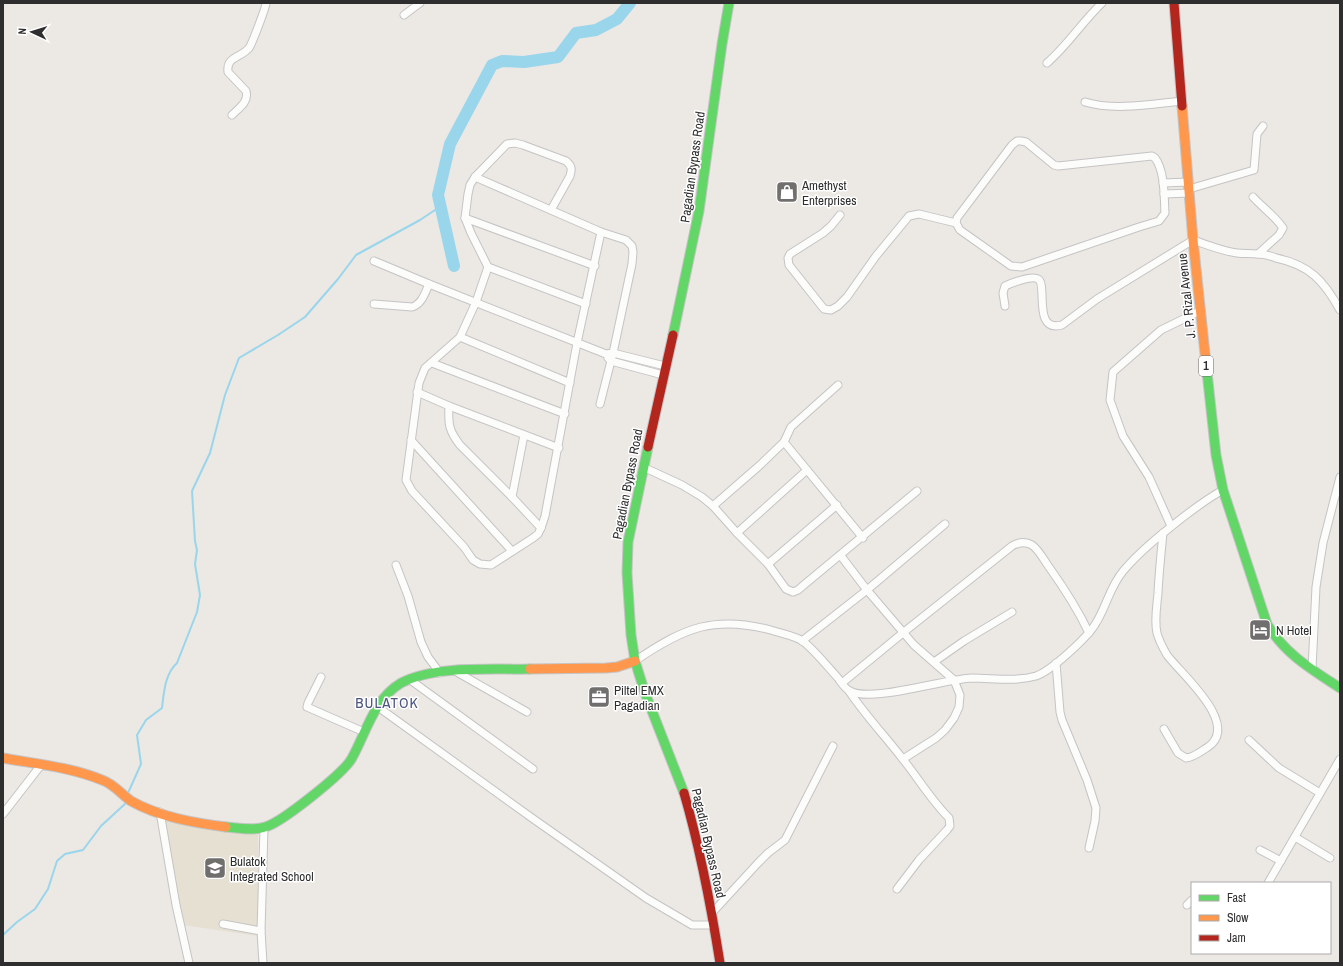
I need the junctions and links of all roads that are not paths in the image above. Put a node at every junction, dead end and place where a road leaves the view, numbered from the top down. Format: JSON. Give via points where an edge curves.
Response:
{"nodes":[{"id":1,"x":266,"y":3,"type":"edge"},
{"id":2,"x":420,"y":3,"type":"edge"},
{"id":3,"x":729,"y":3,"type":"edge"},
{"id":4,"x":1102,"y":3,"type":"edge"},
{"id":5,"x":1174,"y":3,"type":"edge"},
{"id":6,"x":404,"y":15,"type":"dead end"},
{"id":7,"x":1047,"y":63,"type":"dead end"},
{"id":8,"x":1182,"y":101,"type":"junction"},
{"id":9,"x":1085,"y":102,"type":"dead end"},
{"id":10,"x":232,"y":115,"type":"dead end"},
{"id":11,"x":1263,"y":126,"type":"dead end"},
{"id":12,"x":475,"y":177,"type":"junction"},
{"id":13,"x":1163,"y":182,"type":"junction"},
{"id":14,"x":1189,"y":188,"type":"junction"},
{"id":15,"x":1164,"y":194,"type":"junction"},
{"id":16,"x":1253,"y":197,"type":"dead end"},
{"id":17,"x":551,"y":210,"type":"junction"},
{"id":18,"x":840,"y":216,"type":"dead end"},
{"id":19,"x":465,"y":218,"type":"junction"},
{"id":20,"x":956,"y":223,"type":"junction"},
{"id":21,"x":601,"y":232,"type":"junction"},
{"id":22,"x":1193,"y":240,"type":"junction"},
{"id":23,"x":1258,"y":254,"type":"junction"},
{"id":24,"x":374,"y":261,"type":"dead end"},
{"id":25,"x":595,"y":266,"type":"junction"},
{"id":26,"x":488,"y":267,"type":"junction"},
{"id":27,"x":429,"y":284,"type":"junction"},
{"id":28,"x":476,"y":302,"type":"junction"},
{"id":29,"x":374,"y":304,"type":"dead end"},
{"id":30,"x":586,"y":304,"type":"junction"},
{"id":31,"x":1005,"y":306,"type":"dead end"},
{"id":32,"x":1340,"y":310,"type":"edge"},
{"id":33,"x":1200,"y":311,"type":"junction"},
{"id":34,"x":460,"y":337,"type":"junction"},
{"id":35,"x":577,"y":343,"type":"junction"},
{"id":36,"x":609,"y":354,"type":"junction"},
{"id":37,"x":611,"y":361,"type":"junction"},
{"id":38,"x":432,"y":363,"type":"junction"},
{"id":39,"x":664,"y":371,"type":"junction"},
{"id":40,"x":570,"y":384,"type":"junction"},
{"id":41,"x":838,"y":385,"type":"dead end"},
{"id":42,"x":417,"y":392,"type":"junction"},
{"id":43,"x":600,"y":404,"type":"dead end"},
{"id":44,"x":449,"y":406,"type":"junction"},
{"id":45,"x":564,"y":414,"type":"junction"},
{"id":46,"x":524,"y":435,"type":"junction"},
{"id":47,"x":411,"y":440,"type":"junction"},
{"id":48,"x":784,"y":442,"type":"junction"},
{"id":49,"x":559,"y":448,"type":"junction"},
{"id":50,"x":642,"y":467,"type":"junction"},
{"id":51,"x":808,"y":470,"type":"junction"},
{"id":52,"x":1340,"y":477,"type":"edge"},
{"id":53,"x":1223,"y":490,"type":"junction"},
{"id":54,"x":917,"y":491,"type":"dead end"},
{"id":55,"x":512,"y":497,"type":"junction"},
{"id":56,"x":836,"y":505,"type":"junction"},
{"id":57,"x":712,"y":506,"type":"junction"},
{"id":58,"x":945,"y":524,"type":"dead end"},
{"id":59,"x":1171,"y":526,"type":"junction"},
{"id":60,"x":541,"y":528,"type":"junction"},
{"id":61,"x":737,"y":533,"type":"junction"},
{"id":62,"x":1163,"y":533,"type":"junction"},
{"id":63,"x":863,"y":538,"type":"junction"},
{"id":64,"x":512,"y":551,"type":"junction"},
{"id":65,"x":841,"y":556,"type":"junction"},
{"id":66,"x":396,"y":564,"type":"dead end"},
{"id":67,"x":768,"y":564,"type":"junction"},
{"id":68,"x":867,"y":590,"type":"junction"},
{"id":69,"x":1012,"y":612,"type":"dead end"},
{"id":70,"x":904,"y":632,"type":"junction"},
{"id":71,"x":1089,"y":633,"type":"junction"},
{"id":72,"x":802,"y":641,"type":"junction"},
{"id":73,"x":635,"y":661,"type":"junction"},
{"id":74,"x":934,"y":662,"type":"junction"},
{"id":75,"x":1056,"y":663,"type":"junction"},
{"id":76,"x":1312,"y":669,"type":"junction"},
{"id":77,"x":455,"y":671,"type":"junction"},
{"id":78,"x":440,"y":672,"type":"junction"},
{"id":79,"x":321,"y":677,"type":"dead end"},
{"id":80,"x":409,"y":679,"type":"junction"},
{"id":81,"x":954,"y":680,"type":"junction"},
{"id":82,"x":842,"y":684,"type":"junction"},
{"id":83,"x":1340,"y":688,"type":"edge"},
{"id":84,"x":849,"y":691,"type":"junction"},
{"id":85,"x":378,"y":707,"type":"junction"},
{"id":86,"x":527,"y":712,"type":"dead end"},
{"id":87,"x":1164,"y":729,"type":"dead end"},
{"id":88,"x":364,"y":732,"type":"junction"},
{"id":89,"x":1249,"y":740,"type":"dead end"},
{"id":90,"x":833,"y":746,"type":"dead end"},
{"id":91,"x":3,"y":758,"type":"edge"},
{"id":92,"x":903,"y":759,"type":"junction"},
{"id":93,"x":1340,"y":759,"type":"edge"},
{"id":94,"x":41,"y":765,"type":"junction"},
{"id":95,"x":533,"y":769,"type":"dead end"},
{"id":96,"x":1320,"y":794,"type":"junction"},
{"id":97,"x":160,"y":812,"type":"junction"},
{"id":98,"x":3,"y":814,"type":"edge"},
{"id":99,"x":264,"y":828,"type":"junction"},
{"id":100,"x":1295,"y":837,"type":"junction"},
{"id":101,"x":1089,"y":848,"type":"dead end"},
{"id":102,"x":1260,"y":850,"type":"dead end"},
{"id":103,"x":1330,"y":858,"type":"dead end"},
{"id":104,"x":1281,"y":862,"type":"junction"},
{"id":105,"x":1269,"y":882,"type":"edge"},
{"id":106,"x":897,"y":889,"type":"dead end"},
{"id":107,"x":712,"y":914,"type":"junction"},
{"id":108,"x":223,"y":924,"type":"dead end"},
{"id":109,"x":714,"y":925,"type":"junction"},
{"id":110,"x":261,"y":930,"type":"junction"},
{"id":111,"x":189,"y":963,"type":"edge"},
{"id":112,"x":263,"y":963,"type":"edge"},
{"id":113,"x":720,"y":963,"type":"edge"}],
"edges":[{"from":1,"to":10,"type":"street","via":[[251,46],[228,63],[228,72],[247,95],[246,100]]},
{"from":2,"to":6,"type":"street"},
{"from":3,"to":39,"type":"main road","name":"Pagadian Bypass Road","via":[[699,211]]},
{"from":4,"to":7,"type":"street","via":[[1064,48]]},
{"from":5,"to":8,"type":"main road","name":"J. P. Rizal Avenue","number":"1"},
{"from":8,"to":9,"type":"street","via":[[1113,106]]},
{"from":8,"to":14,"type":"main road","name":"J. P. Rizal Avenue","number":"1"},
{"from":11,"to":14,"type":"street","via":[[1258,134],[1254,170]]},
{"from":12,"to":17,"type":"street"},
{"from":12,"to":17,"type":"street","via":[[507,144],[523,145],[566,161],[572,170]]},
{"from":12,"to":19,"type":"street","via":[[470,185]]},
{"from":13,"to":14,"type":"street"},
{"from":13,"to":15,"type":"street"},
{"from":13,"to":20,"type":"street","via":[[1159,164],[1152,156],[1058,166],[1021,141],[1012,145],[957,218]]},
{"from":14,"to":15,"type":"street"},
{"from":14,"to":22,"type":"main road","name":"J. P. Rizal Avenue","number":"1"},
{"from":15,"to":20,"type":"street","via":[[1165,214],[1159,221],[1022,267],[1011,266],[960,230]]},
{"from":16,"to":23,"type":"street","via":[[1283,228],[1280,235]]},
{"from":17,"to":21,"type":"street"},
{"from":18,"to":20,"type":"street","via":[[831,226],[790,254],[788,258],[789,265],[827,311],[838,306],[847,297],[909,216],[919,214]]},
{"from":19,"to":25,"type":"street"},
{"from":19,"to":26,"type":"street"},
{"from":21,"to":25,"type":"street"},
{"from":21,"to":36,"type":"street","via":[[626,240],[632,246],[633,252]]},
{"from":22,"to":23,"type":"street","via":[[1228,252]]},
{"from":22,"to":31,"type":"street","via":[[1097,299],[1062,325],[1051,326],[1048,322],[1042,305],[1042,284],[1036,278],[1005,286]]},
{"from":22,"to":33,"type":"main road","name":"J. P. Rizal Avenue","number":"1"},
{"from":23,"to":32,"type":"street","via":[[1293,262],[1317,276]]},
{"from":24,"to":27,"type":"street"},
{"from":25,"to":30,"type":"street"},
{"from":26,"to":28,"type":"street"},
{"from":26,"to":30,"type":"street"},
{"from":27,"to":28,"type":"street"},
{"from":27,"to":29,"type":"street","via":[[417,306]]},
{"from":28,"to":34,"type":"street"},
{"from":28,"to":35,"type":"street"},
{"from":30,"to":35,"type":"street"},
{"from":33,"to":53,"type":"main road","name":"J. P. Rizal Avenue","number":"1","via":[[1216,455]]},
{"from":33,"to":59,"type":"street","via":[[1161,330],[1113,372],[1111,386],[1110,400],[1122,436],[1149,477]]},
{"from":34,"to":38,"type":"street"},
{"from":34,"to":40,"type":"street"},
{"from":35,"to":36,"type":"street"},
{"from":35,"to":40,"type":"street"},
{"from":36,"to":37,"type":"street"},
{"from":36,"to":39,"type":"street"},
{"from":37,"to":39,"type":"street"},
{"from":37,"to":43,"type":"street"},
{"from":38,"to":42,"type":"street","via":[[425,368]]},
{"from":38,"to":45,"type":"street"},
{"from":39,"to":50,"type":"main road","name":"Pagadian Bypass Road"},
{"from":40,"to":45,"type":"street"},
{"from":41,"to":48,"type":"street","via":[[791,427]]},
{"from":42,"to":44,"type":"street"},
{"from":42,"to":47,"type":"street"},
{"from":44,"to":46,"type":"street"},
{"from":44,"to":55,"type":"street","via":[[449,427],[453,436]]},
{"from":45,"to":49,"type":"street"},
{"from":46,"to":49,"type":"street"},
{"from":46,"to":55,"type":"street"},
{"from":47,"to":64,"type":"street"},
{"from":47,"to":64,"type":"street","via":[[406,473],[408,485],[473,560],[491,565]]},
{"from":48,"to":51,"type":"street"},
{"from":48,"to":57,"type":"street"},
{"from":49,"to":60,"type":"street","via":[[546,516]]},
{"from":50,"to":57,"type":"street","via":[[682,485]]},
{"from":50,"to":73,"type":"main road","name":"Pagadian Bypass Road","via":[[628,542],[630,635]]},
{"from":51,"to":56,"type":"street"},
{"from":51,"to":61,"type":"street"},
{"from":52,"to":76,"type":"street","via":[[1323,543],[1316,587]]},
{"from":53,"to":59,"type":"street","via":[[1207,498]]},
{"from":53,"to":76,"type":"main road","name":"J. P. Rizal Avenue","number":"1","via":[[1267,624],[1280,645]]},
{"from":54,"to":63,"type":"street"},
{"from":55,"to":60,"type":"street"},
{"from":56,"to":63,"type":"street"},
{"from":56,"to":67,"type":"street"},
{"from":57,"to":61,"type":"street"},
{"from":58,"to":68,"type":"street"},
{"from":59,"to":62,"type":"street"},
{"from":60,"to":64,"type":"street","via":[[533,538]]},
{"from":61,"to":67,"type":"street"},
{"from":62,"to":71,"type":"street","via":[[1116,579]]},
{"from":62,"to":87,"type":"street","via":[[1157,633],[1168,656],[1196,687],[1213,713],[1218,734],[1210,745],[1194,757],[1186,758],[1178,753]]},
{"from":63,"to":65,"type":"street"},
{"from":65,"to":67,"type":"street","via":[[793,592],[786,589]]},
{"from":65,"to":68,"type":"street"},
{"from":66,"to":78,"type":"street","via":[[421,642]]},
{"from":68,"to":70,"type":"street"},
{"from":68,"to":72,"type":"street"},
{"from":69,"to":74,"type":"street"},
{"from":70,"to":71,"type":"street","via":[[1018,542],[1033,546],[1044,560],[1076,608]]},
{"from":70,"to":74,"type":"street","via":[[914,645]]},
{"from":70,"to":82,"type":"street"},
{"from":71,"to":75,"type":"street"},
{"from":72,"to":73,"type":"street","via":[[757,626],[714,624],[680,634]]},
{"from":72,"to":82,"type":"street"},
{"from":73,"to":77,"type":"main road","via":[[606,668]]},
{"from":73,"to":107,"type":"main road","name":"Pagadian Bypass Road","via":[[681,783],[694,829]]},
{"from":74,"to":81,"type":"street"},
{"from":75,"to":81,"type":"street","via":[[1044,672],[1023,679]]},
{"from":75,"to":101,"type":"street","via":[[1062,720],[1096,808]]},
{"from":76,"to":83,"type":"main road","name":"J. P. Rizal Avenue","number":"1"},
{"from":77,"to":78,"type":"main road"},
{"from":77,"to":86,"type":"street"},
{"from":78,"to":80,"type":"main road"},
{"from":79,"to":88,"type":"street","via":[[307,707]]},
{"from":80,"to":85,"type":"main road","via":[[394,687]]},
{"from":80,"to":95,"type":"street"},
{"from":81,"to":84,"type":"street","via":[[873,694]]},
{"from":81,"to":92,"type":"street","via":[[960,695],[959,707],[954,718],[936,738]]},
{"from":82,"to":84,"type":"street"},
{"from":84,"to":92,"type":"street"},
{"from":85,"to":88,"type":"main road"},
{"from":85,"to":109,"type":"street","via":[[646,898],[692,925]]},
{"from":88,"to":99,"type":"main road","via":[[342,770],[292,810]]},
{"from":89,"to":96,"type":"street","via":[[1279,768]]},
{"from":90,"to":107,"type":"street","via":[[786,840],[758,862]]},
{"from":91,"to":94,"type":"main road"},
{"from":92,"to":106,"type":"street","via":[[950,822],[947,830]]},
{"from":93,"to":96,"type":"street"},
{"from":94,"to":97,"type":"main road","via":[[105,780],[132,801]]},
{"from":94,"to":98,"type":"street"},
{"from":96,"to":100,"type":"street"},
{"from":97,"to":99,"type":"main road","via":[[212,824]]},
{"from":97,"to":111,"type":"street"},
{"from":99,"to":110,"type":"street"},
{"from":100,"to":103,"type":"street"},
{"from":100,"to":104,"type":"street"},
{"from":102,"to":104,"type":"street"},
{"from":104,"to":105,"type":"street"},
{"from":107,"to":109,"type":"main road","name":"Pagadian Bypass Road"},
{"from":108,"to":110,"type":"street"},
{"from":109,"to":113,"type":"main road","name":"Pagadian Bypass Road"},
{"from":110,"to":112,"type":"street"}]}
